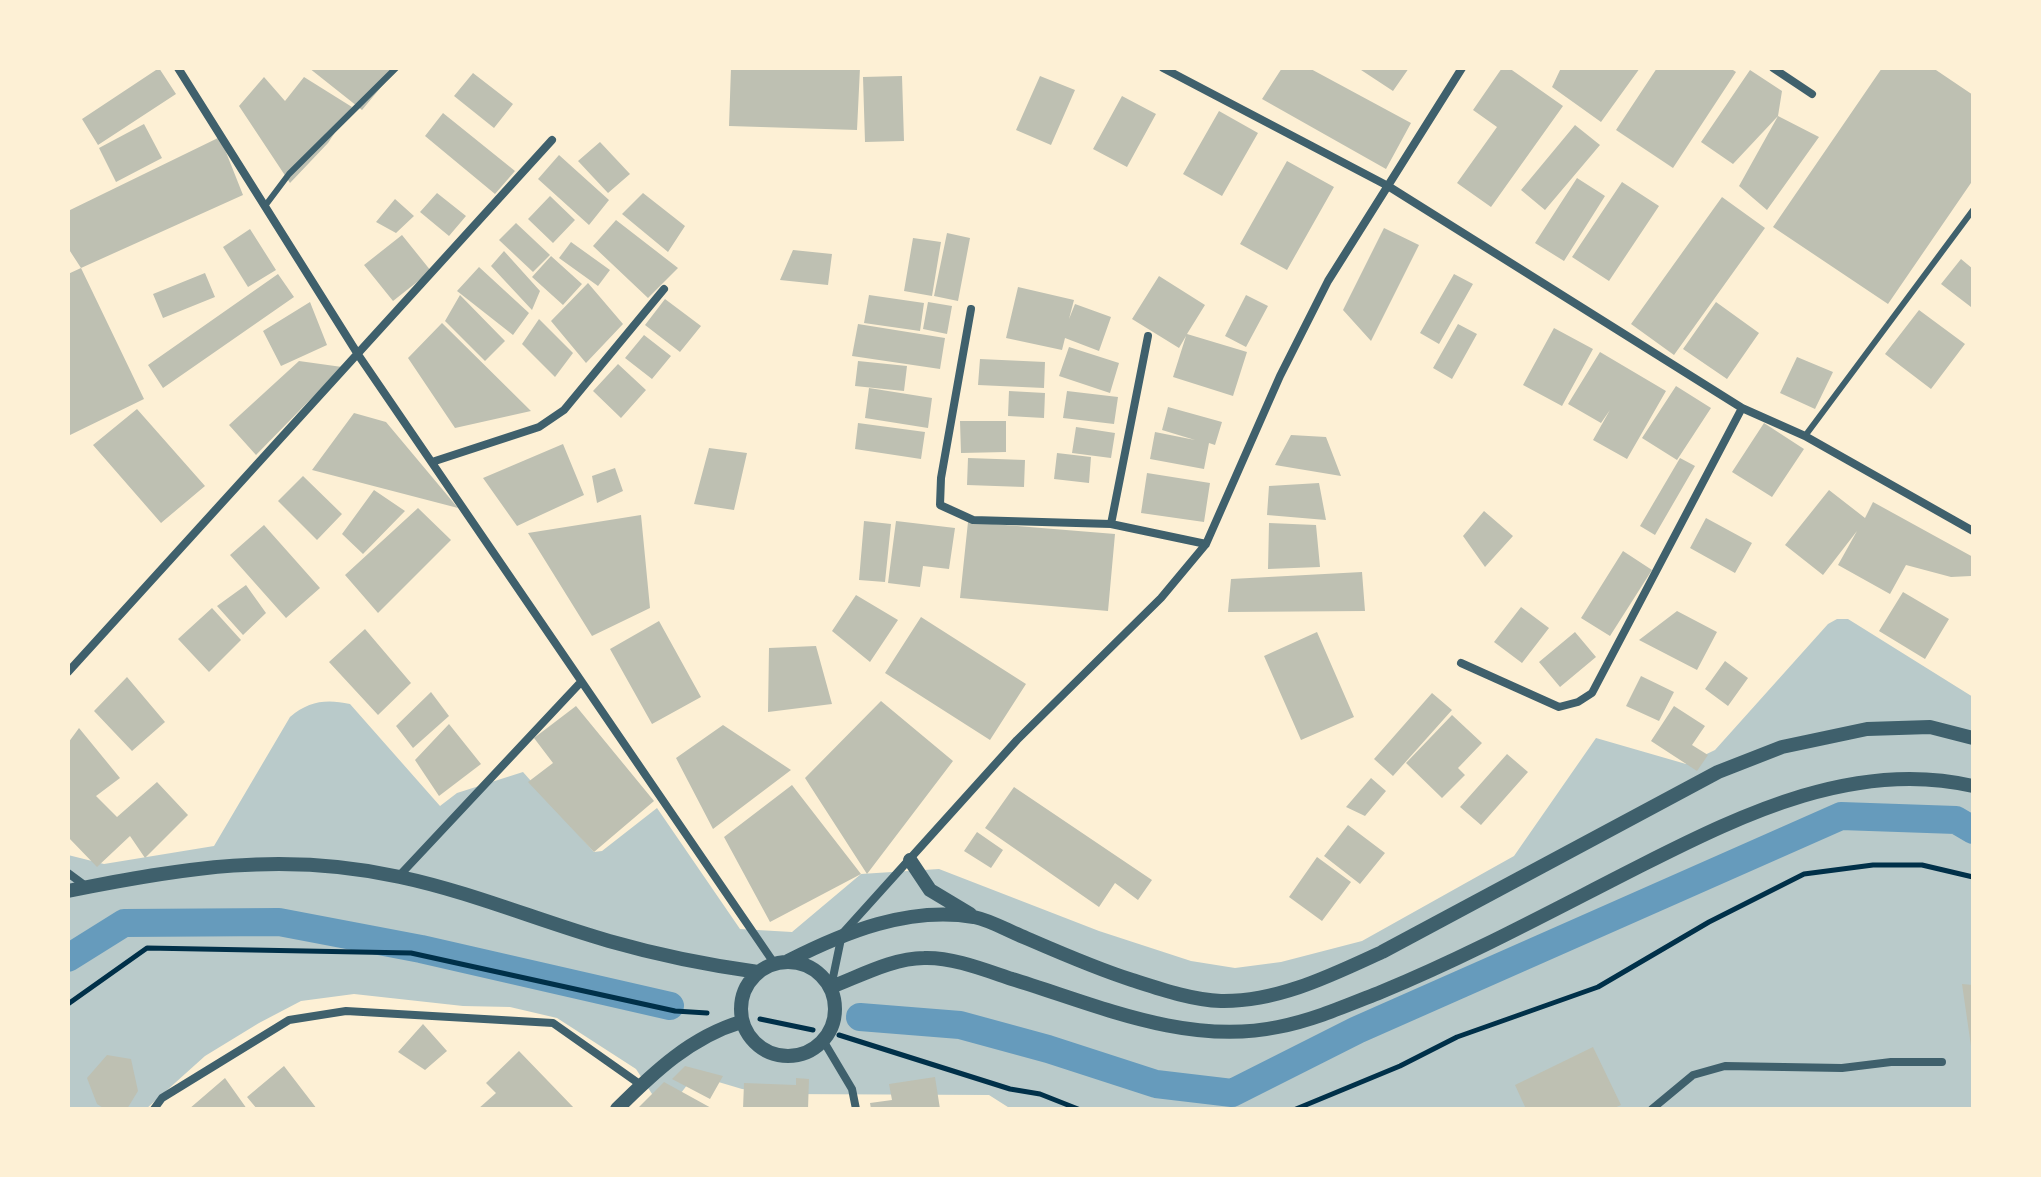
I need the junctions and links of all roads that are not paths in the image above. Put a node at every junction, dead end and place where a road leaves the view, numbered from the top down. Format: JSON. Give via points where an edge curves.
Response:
{"nodes":[{"id":1,"x":178,"y":68,"type":"edge"},
{"id":2,"x":396,"y":68,"type":"edge"},
{"id":3,"x":1163,"y":68,"type":"edge"},
{"id":4,"x":1462,"y":68,"type":"edge"},
{"id":5,"x":1773,"y":68,"type":"edge"},
{"id":6,"x":1812,"y":94,"type":"dead end"},
{"id":7,"x":552,"y":140,"type":"dead end"},
{"id":8,"x":1388,"y":186,"type":"junction"},
{"id":9,"x":265,"y":206,"type":"junction"},
{"id":10,"x":1973,"y":210,"type":"edge"},
{"id":11,"x":664,"y":289,"type":"dead end"},
{"id":12,"x":971,"y":309,"type":"dead end"},
{"id":13,"x":1148,"y":336,"type":"dead end"},
{"id":14,"x":359,"y":356,"type":"junction"},
{"id":15,"x":1742,"y":408,"type":"junction"},
{"id":16,"x":1805,"y":436,"type":"junction"},
{"id":17,"x":432,"y":462,"type":"junction"},
{"id":18,"x":1111,"y":524,"type":"junction"},
{"id":19,"x":1973,"y":531,"type":"edge"},
{"id":20,"x":1206,"y":544,"type":"junction"},
{"id":21,"x":1461,"y":663,"type":"dead end"},
{"id":22,"x":68,"y":672,"type":"edge"},
{"id":23,"x":580,"y":683,"type":"junction"},
{"id":24,"x":1973,"y":738,"type":"edge"},
{"id":25,"x":1973,"y":786,"type":"edge"},
{"id":26,"x":910,"y":860,"type":"junction"},
{"id":27,"x":68,"y":873,"type":"edge"},
{"id":28,"x":399,"y":876,"type":"junction"},
{"id":29,"x":87,"y":887,"type":"junction"},
{"id":30,"x":68,"y":891,"type":"edge"},
{"id":31,"x":977,"y":918,"type":"junction"},
{"id":32,"x":842,"y":934,"type":"junction"},
{"id":33,"x":781,"y":962,"type":"junction"},
{"id":34,"x":758,"y":972,"type":"junction"},
{"id":35,"x":831,"y":987,"type":"junction"},
{"id":36,"x":741,"y":1019,"type":"junction"},
{"id":37,"x":827,"y":1037,"type":"junction"},
{"id":38,"x":1942,"y":1062,"type":"dead end"},
{"id":39,"x":641,"y":1085,"type":"junction"},
{"id":40,"x":154,"y":1109,"type":"edge"},
{"id":41,"x":617,"y":1109,"type":"edge"},
{"id":42,"x":856,"y":1109,"type":"edge"},
{"id":43,"x":1652,"y":1109,"type":"edge"}],
"edges":[{"from":1,"to":9,"type":"street"},
{"from":2,"to":9,"type":"lane","via":[[289,174]]},
{"from":3,"to":8,"type":"street"},
{"from":4,"to":8,"type":"street"},
{"from":5,"to":6,"type":"street"},
{"from":7,"to":14,"type":"street"},
{"from":8,"to":15,"type":"street"},
{"from":8,"to":20,"type":"street","via":[[1321,295]]},
{"from":9,"to":14,"type":"street"},
{"from":10,"to":16,"type":"lane"},
{"from":11,"to":17,"type":"street","via":[[564,410],[539,427]]},
{"from":12,"to":18,"type":"street","via":[[940,505],[973,520]]},
{"from":13,"to":18,"type":"street"},
{"from":14,"to":17,"type":"street"},
{"from":14,"to":22,"type":"street"},
{"from":15,"to":16,"type":"street"},
{"from":15,"to":21,"type":"street","via":[[1592,693],[1559,707]]},
{"from":16,"to":19,"type":"street"},
{"from":17,"to":23,"type":"street"},
{"from":18,"to":20,"type":"street"},
{"from":20,"to":26,"type":"street","via":[[1161,598],[1017,740]]},
{"from":23,"to":28,"type":"street"},
{"from":23,"to":33,"type":"street"},
{"from":24,"to":31,"type":"street","via":[[1930,727],[1867,729],[1782,747],[1718,772],[1382,952],[1275,994],[1220,1001],[1164,990]]},
{"from":25,"to":35,"type":"street","via":[[1942,778],[1889,778],[1756,810],[1426,973],[1277,1028],[1211,1033],[1151,1023],[973,966],[924,958]]},
{"from":26,"to":31,"type":"street","via":[[930,890]]},
{"from":26,"to":32,"type":"street"},
{"from":27,"to":29,"type":"street"},
{"from":28,"to":29,"type":"street","via":[[297,863],[226,864]]},
{"from":28,"to":34,"type":"street","via":[[610,941]]},
{"from":29,"to":30,"type":"street"},
{"from":31,"to":32,"type":"street","via":[[915,916]]},
{"from":32,"to":33,"type":"street"},
{"from":32,"to":35,"type":"street"},
{"from":33,"to":34,"type":"street"},
{"from":33,"to":35,"type":"street","via":[[813,968]]},
{"from":34,"to":36,"type":"street","via":[[742,994]]},
{"from":35,"to":37,"type":"street","via":[[837,1009]]},
{"from":36,"to":37,"type":"street","via":[[754,1044],[777,1056],[803,1056]]},
{"from":36,"to":39,"type":"street","via":[[711,1031]]},
{"from":37,"to":42,"type":"street"},
{"from":38,"to":43,"type":"street","via":[[1842,1068],[1725,1066],[1693,1075]]},
{"from":39,"to":40,"type":"street","via":[[553,1023],[346,1011],[289,1020],[162,1098]]},
{"from":39,"to":41,"type":"street"}]}
